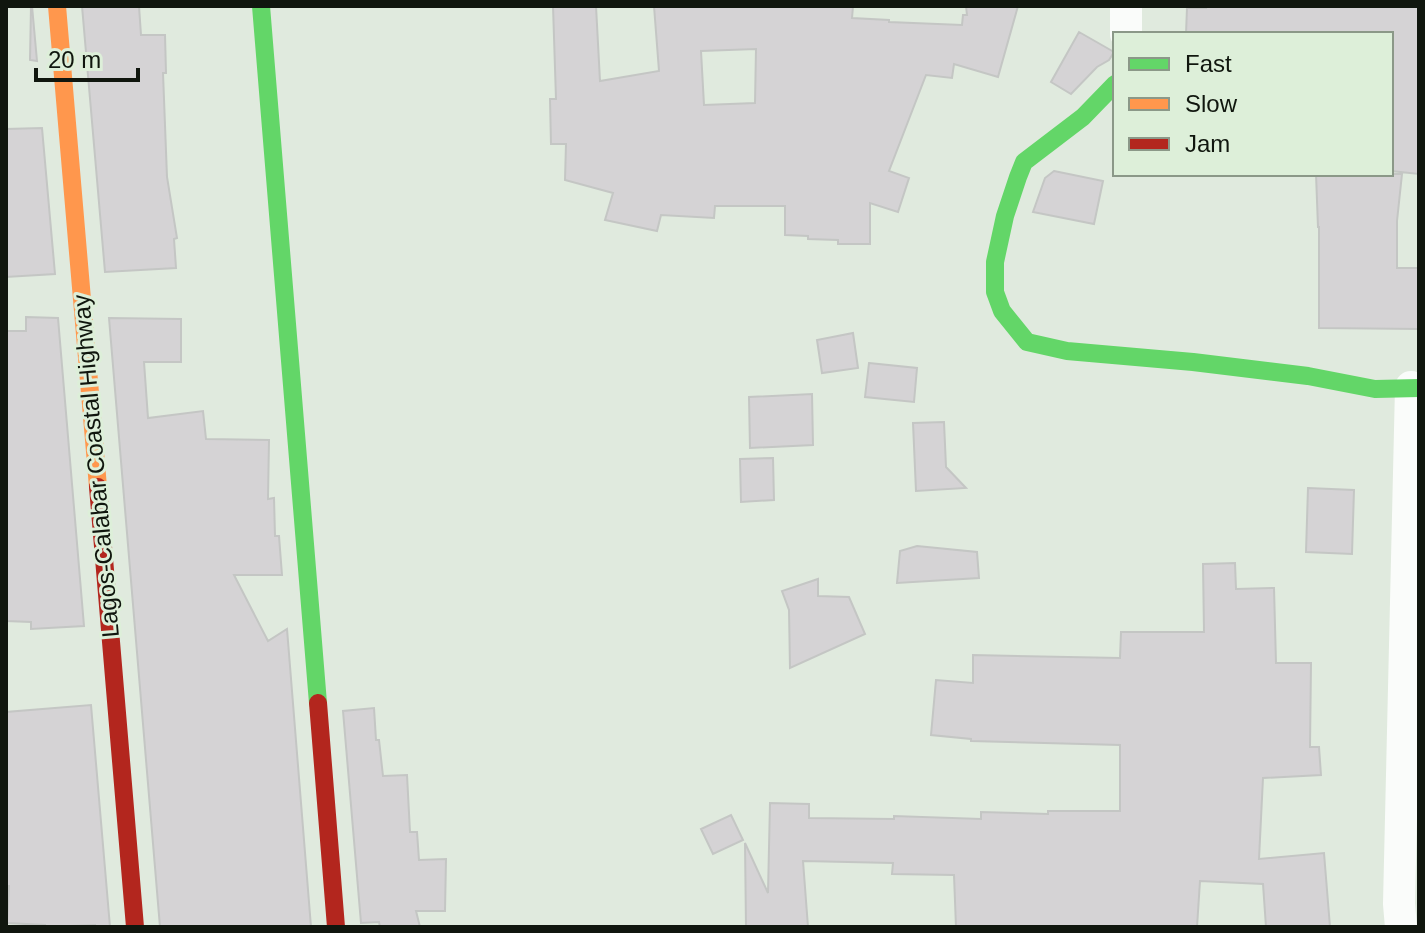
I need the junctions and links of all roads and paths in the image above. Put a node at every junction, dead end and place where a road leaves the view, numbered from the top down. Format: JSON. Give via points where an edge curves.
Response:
{"nodes":[{"id":1,"x":57,"y":6,"type":"edge"},
{"id":2,"x":261,"y":6,"type":"edge"},
{"id":3,"x":1126,"y":6,"type":"edge"},
{"id":4,"x":1126,"y":32,"type":"edge"},
{"id":5,"x":1113,"y":86,"type":"edge"},
{"id":6,"x":1415,"y":387,"type":"edge"},
{"id":7,"x":135,"y":927,"type":"edge"},
{"id":8,"x":336,"y":927,"type":"edge"},
{"id":9,"x":1401,"y":927,"type":"edge"}],
"edges":[{"from":1,"to":7,"type":"main road","name":"Lagos-Calabar Coastal Highway"},
{"from":2,"to":8,"type":"main road"},
{"from":3,"to":4,"type":"street"},
{"from":5,"to":6,"type":"main road","via":[[1083,117],[1024,162],[1018,177],[995,262],[995,292],[1002,311],[1027,342],[1375,389]]},
{"from":6,"to":9,"type":"street"}]}
